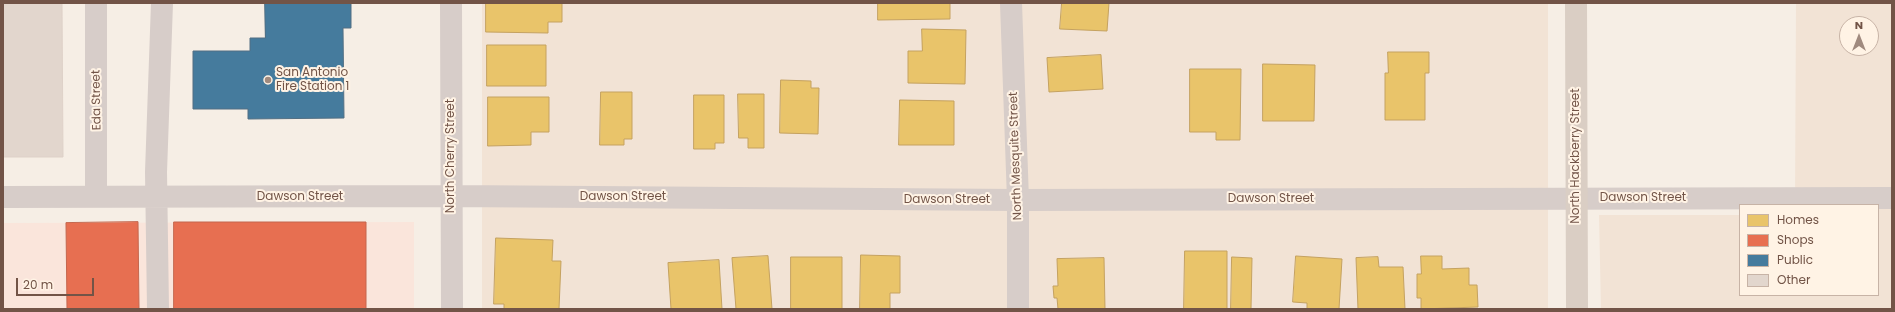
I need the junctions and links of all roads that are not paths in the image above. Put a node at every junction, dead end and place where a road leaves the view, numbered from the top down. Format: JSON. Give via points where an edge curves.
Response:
{"nodes":[{"id":1,"x":96,"y":3,"type":"edge"},
{"id":2,"x":162,"y":3,"type":"edge"},
{"id":3,"x":451,"y":3,"type":"edge"},
{"id":4,"x":1011,"y":3,"type":"edge"},
{"id":5,"x":1576,"y":3,"type":"edge"},
{"id":6,"x":452,"y":196,"type":"junction"},
{"id":7,"x":3,"y":197,"type":"edge"},
{"id":8,"x":96,"y":197,"type":"junction"},
{"id":9,"x":156,"y":198,"type":"junction"},
{"id":10,"x":1577,"y":198,"type":"junction"},
{"id":11,"x":1892,"y":198,"type":"edge"},
{"id":12,"x":1018,"y":200,"type":"junction"},
{"id":13,"x":158,"y":309,"type":"edge"},
{"id":14,"x":452,"y":309,"type":"edge"},
{"id":15,"x":1018,"y":309,"type":"edge"},
{"id":16,"x":1577,"y":309,"type":"edge"}],
"edges":[{"from":1,"to":8,"type":"street","name":"Eda Street"},
{"from":2,"to":9,"type":"street"},
{"from":3,"to":6,"type":"street","name":"North Cherry Street"},
{"from":4,"to":12,"type":"street","name":"North Mesquite Street"},
{"from":5,"to":10,"type":"main road","name":"North Hackberry Street"},
{"from":6,"to":9,"type":"street","name":"Dawson Street"},
{"from":6,"to":12,"type":"street","name":"Dawson Street"},
{"from":6,"to":14,"type":"street","name":"North Cherry Street"},
{"from":7,"to":8,"type":"street","name":"Dawson Street"},
{"from":8,"to":9,"type":"street","name":"Dawson Street"},
{"from":9,"to":13,"type":"street"},
{"from":10,"to":11,"type":"street","name":"Dawson Street"},
{"from":10,"to":12,"type":"street","name":"Dawson Street"},
{"from":10,"to":16,"type":"main road","name":"North Hackberry Street"},
{"from":12,"to":15,"type":"street","name":"North Mesquite Street"}]}
